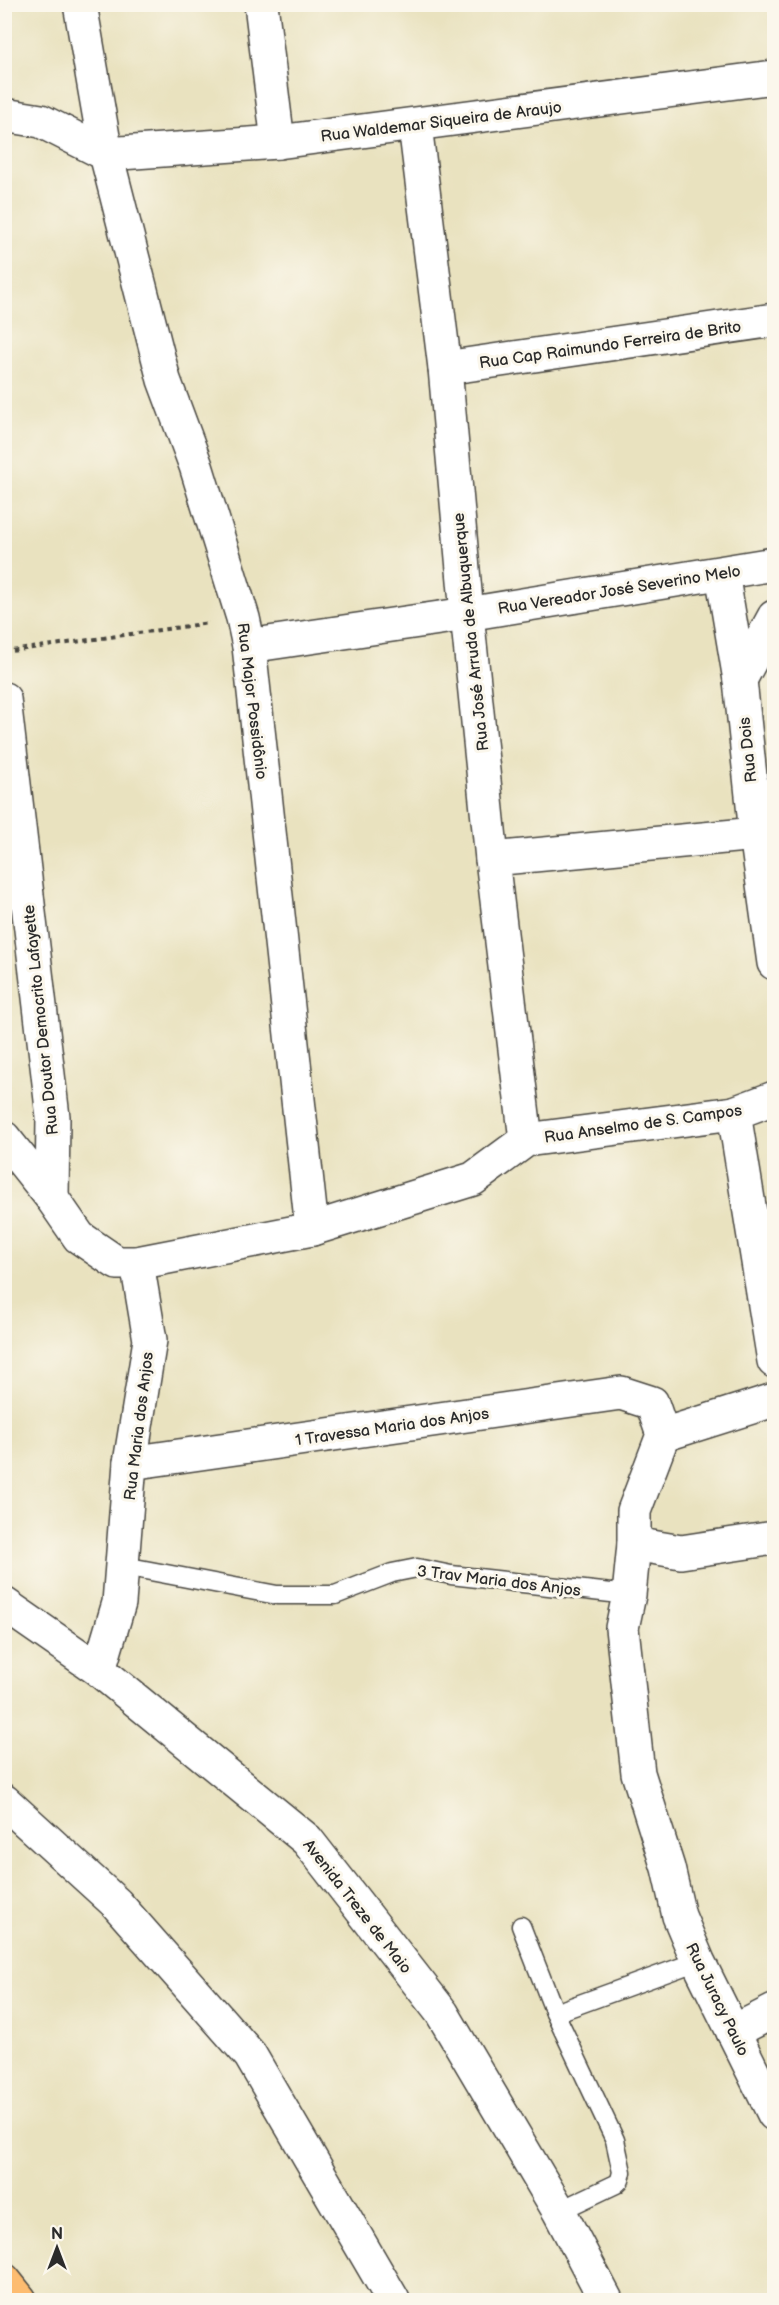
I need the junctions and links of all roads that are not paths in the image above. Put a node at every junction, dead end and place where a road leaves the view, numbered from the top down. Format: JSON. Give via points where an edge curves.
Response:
{"nodes":[{"id":1,"x":80,"y":4,"type":"edge"},
{"id":2,"x":261,"y":4,"type":"edge"},
{"id":3,"x":774,"y":77,"type":"edge"},
{"id":4,"x":4,"y":115,"type":"edge"},
{"id":5,"x":415,"y":125,"type":"junction"},
{"id":6,"x":278,"y":142,"type":"junction"},
{"id":7,"x":106,"y":154,"type":"junction"},
{"id":8,"x":774,"y":320,"type":"edge"},
{"id":9,"x":445,"y":368,"type":"junction"},
{"id":10,"x":774,"y":564,"type":"edge"},
{"id":11,"x":722,"y":573,"type":"junction"},
{"id":12,"x":467,"y":614,"type":"junction"},
{"id":13,"x":774,"y":617,"type":"edge"},
{"id":14,"x":246,"y":632,"type":"junction"},
{"id":15,"x":740,"y":680,"type":"junction"},
{"id":16,"x":4,"y":699,"type":"edge"},
{"id":17,"x":756,"y":834,"type":"junction"},
{"id":18,"x":492,"y":859,"type":"junction"},
{"id":19,"x":774,"y":963,"type":"edge"},
{"id":20,"x":774,"y":1098,"type":"edge"},
{"id":21,"x":734,"y":1113,"type":"junction"},
{"id":22,"x":4,"y":1138,"type":"edge"},
{"id":23,"x":526,"y":1140,"type":"junction"},
{"id":24,"x":52,"y":1198,"type":"junction"},
{"id":25,"x":312,"y":1229,"type":"junction"},
{"id":26,"x":137,"y":1263,"type":"junction"},
{"id":27,"x":774,"y":1361,"type":"edge"},
{"id":28,"x":774,"y":1400,"type":"edge"},
{"id":29,"x":663,"y":1435,"type":"junction"},
{"id":30,"x":130,"y":1463,"type":"junction"},
{"id":31,"x":774,"y":1538,"type":"edge"},
{"id":32,"x":634,"y":1544,"type":"junction"},
{"id":33,"x":124,"y":1566,"type":"junction"},
{"id":34,"x":628,"y":1595,"type":"junction"},
{"id":35,"x":4,"y":1604,"type":"edge"},
{"id":36,"x":99,"y":1670,"type":"junction"},
{"id":37,"x":4,"y":1801,"type":"edge"},
{"id":38,"x":521,"y":1926,"type":"dead end"},
{"id":39,"x":698,"y":1961,"type":"junction"},
{"id":40,"x":774,"y":2011,"type":"edge"},
{"id":41,"x":555,"y":2013,"type":"junction"},
{"id":42,"x":733,"y":2032,"type":"junction"},
{"id":43,"x":774,"y":2114,"type":"edge"},
{"id":44,"x":559,"y":2211,"type":"junction"},
{"id":45,"x":4,"y":2280,"type":"edge"},
{"id":46,"x":20,"y":2301,"type":"edge"},
{"id":47,"x":393,"y":2301,"type":"edge"},
{"id":48,"x":606,"y":2301,"type":"edge"}],
"edges":[{"from":1,"to":7,"type":"street","name":"Rua Major Possidônio"},
{"from":2,"to":6,"type":"street"},
{"from":3,"to":5,"type":"street","name":"Rua Waldemar Siqueira de Araujo"},
{"from":4,"to":7,"type":"street","via":[[41,121]]},
{"from":5,"to":6,"type":"street","name":"Rua Waldemar Siqueira de Araujo"},
{"from":5,"to":9,"type":"street","name":"Rua José Arruda de Albuquerque"},
{"from":6,"to":7,"type":"street","name":"Rua Waldemar Siqueira de Araujo"},
{"from":7,"to":14,"type":"street","name":"Rua Major Possidônio","via":[[164,380],[196,466]]},
{"from":8,"to":9,"type":"street","name":"Rua Cap Raimundo Ferreira de Brito"},
{"from":9,"to":12,"type":"street","name":"Rua José Arruda de Albuquerque"},
{"from":10,"to":11,"type":"street","name":"Rua Vereador José Severino Melo"},
{"from":11,"to":12,"type":"street","name":"Rua Vereador José Severino Melo"},
{"from":11,"to":15,"type":"street","name":"Rua Dois"},
{"from":12,"to":14,"type":"street","name":"Rua Vereador José Severino Melo"},
{"from":12,"to":18,"type":"street","name":"Rua José Arruda de Albuquerque"},
{"from":13,"to":15,"type":"street"},
{"from":14,"to":25,"type":"street","name":"Rua Major Possidônio"},
{"from":15,"to":17,"type":"street","name":"Rua Dois"},
{"from":16,"to":24,"type":"street","name":"Rua Doutor Democrito Lafayette","via":[[53,1117]]},
{"from":17,"to":18,"type":"street"},
{"from":17,"to":19,"type":"street","name":"Rua Dois"},
{"from":18,"to":23,"type":"street","name":"Rua José Arruda de Albuquerque"},
{"from":20,"to":21,"type":"street","name":"Rua Anselmo de S. Campos"},
{"from":21,"to":23,"type":"street","name":"Rua Anselmo de S. Campos"},
{"from":21,"to":27,"type":"street"},
{"from":22,"to":24,"type":"street"},
{"from":23,"to":25,"type":"street","name":"Rua Anselmo de S. Campos","via":[[473,1179]]},
{"from":24,"to":26,"type":"street","via":[[79,1237],[117,1263]]},
{"from":25,"to":26,"type":"street","name":"Rua Anselmo de S. Campos"},
{"from":26,"to":30,"type":"street","name":"Rua Maria dos Anjos","via":[[150,1340]]},
{"from":28,"to":29,"type":"street"},
{"from":29,"to":30,"type":"street","name":"1 Travessa Maria dos Anjos","via":[[652,1403],[621,1393]]},
{"from":29,"to":32,"type":"street","name":"Rua Juracy Paulo","via":[[634,1511]]},
{"from":30,"to":33,"type":"street","name":"Rua Maria dos Anjos"},
{"from":31,"to":32,"type":"street","via":[[681,1552]]},
{"from":32,"to":34,"type":"street","name":"Rua Juracy Paulo"},
{"from":33,"to":34,"type":"lane","name":"3 Trav Maria dos Anjos","via":[[277,1595],[334,1595],[417,1568]]},
{"from":33,"to":36,"type":"street","name":"Rua Maria dos Anjos","via":[[119,1604]]},
{"from":34,"to":39,"type":"street","name":"Rua Juracy Paulo","via":[[622,1628],[638,1773],[679,1916]]},
{"from":35,"to":36,"type":"street","name":"Avenida Treze de Maio"},
{"from":36,"to":44,"type":"street","name":"Avenida Treze de Maio","via":[[307,1840],[442,2013]]},
{"from":37,"to":47,"type":"street","via":[[116,1904],[250,2055]]},
{"from":38,"to":41,"type":"lane"},
{"from":39,"to":41,"type":"lane"},
{"from":39,"to":42,"type":"street","name":"Rua Juracy Paulo"},
{"from":40,"to":42,"type":"street"},
{"from":41,"to":44,"type":"lane","via":[[615,2140],[622,2172],[616,2184]]},
{"from":42,"to":43,"type":"street","name":"Rua Juracy Paulo"},
{"from":44,"to":48,"type":"street","name":"Avenida Treze de Maio"},
{"from":45,"to":46,"type":"main road"}]}
